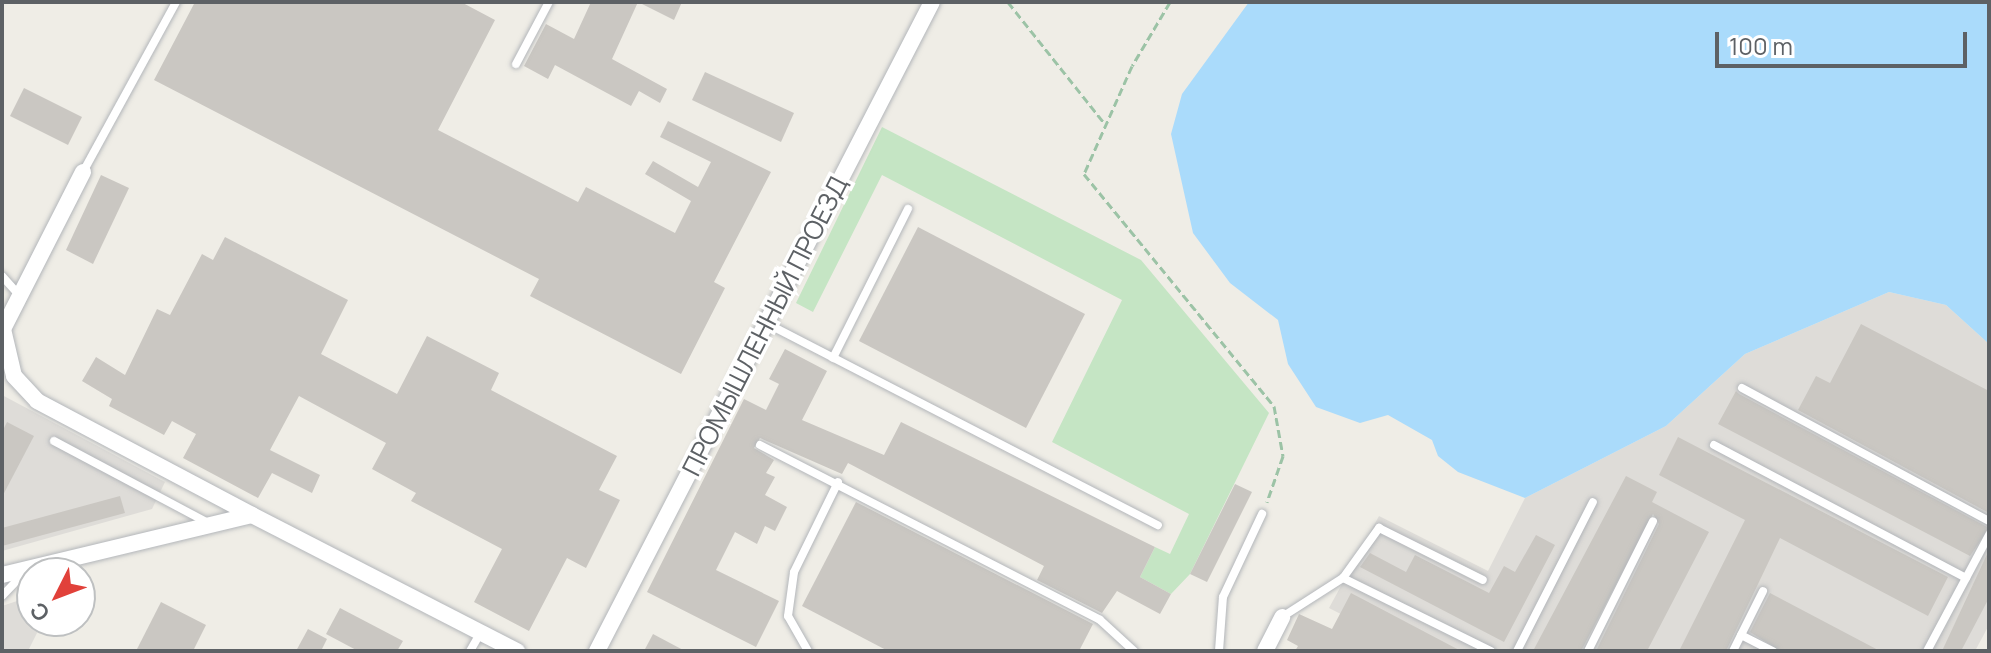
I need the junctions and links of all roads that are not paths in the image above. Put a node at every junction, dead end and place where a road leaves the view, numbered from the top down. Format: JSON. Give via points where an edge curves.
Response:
{"nodes":[{"id":1,"x":176,"y":2,"type":"edge"},
{"id":2,"x":549,"y":2,"type":"edge"},
{"id":3,"x":932,"y":2,"type":"edge"},
{"id":4,"x":516,"y":64,"type":"dead end"},
{"id":5,"x":83,"y":172,"type":"joint"},
{"id":6,"x":908,"y":209,"type":"dead end"},
{"id":7,"x":2,"y":276,"type":"edge"},
{"id":8,"x":20,"y":296,"type":"junction"},
{"id":9,"x":766,"y":323,"type":"junction"},
{"id":10,"x":833,"y":358,"type":"junction"},
{"id":11,"x":8,"y":373,"type":"edge"},
{"id":12,"x":1742,"y":388,"type":"dead end"},
{"id":13,"x":54,"y":441,"type":"dead end"},
{"id":14,"x":760,"y":445,"type":"dead end"},
{"id":15,"x":1714,"y":445,"type":"dead end"},
{"id":16,"x":838,"y":482,"type":"junction"},
{"id":17,"x":1593,"y":502,"type":"dead end"},
{"id":18,"x":1262,"y":514,"type":"road end"},
{"id":19,"x":252,"y":515,"type":"junction"},
{"id":20,"x":1653,"y":521,"type":"dead end"},
{"id":21,"x":1989,"y":521,"type":"edge"},
{"id":22,"x":211,"y":524,"type":"junction"},
{"id":23,"x":1158,"y":525,"type":"dead end"},
{"id":24,"x":1989,"y":535,"type":"edge"},
{"id":25,"x":74,"y":557,"type":"edge"},
{"id":26,"x":1343,"y":578,"type":"junction"},
{"id":27,"x":1966,"y":578,"type":"junction"},
{"id":28,"x":1483,"y":580,"type":"dead end"},
{"id":29,"x":16,"y":581,"type":"edge"},
{"id":30,"x":1763,"y":591,"type":"dead end"},
{"id":31,"x":2,"y":596,"type":"edge"},
{"id":32,"x":1282,"y":617,"type":"joint"},
{"id":33,"x":481,"y":632,"type":"junction"},
{"id":34,"x":1741,"y":635,"type":"junction"},
{"id":35,"x":470,"y":651,"type":"edge"},
{"id":36,"x":517,"y":651,"type":"edge"},
{"id":37,"x":597,"y":651,"type":"edge"},
{"id":38,"x":808,"y":651,"type":"edge"},
{"id":39,"x":1134,"y":651,"type":"edge"},
{"id":40,"x":1219,"y":651,"type":"edge"},
{"id":41,"x":1265,"y":651,"type":"edge"},
{"id":42,"x":1491,"y":651,"type":"edge"},
{"id":43,"x":1517,"y":651,"type":"edge"},
{"id":44,"x":1588,"y":651,"type":"edge"},
{"id":45,"x":1733,"y":651,"type":"edge"},
{"id":46,"x":1773,"y":651,"type":"edge"},
{"id":47,"x":1927,"y":651,"type":"edge"}],
"edges":[{"from":1,"to":5,"type":"lane"},
{"from":2,"to":4,"type":"lane"},
{"from":3,"to":9,"type":"street","name":"ПРОМЫШЛЕННЫЙ ПРОЕЗД"},
{"from":5,"to":8,"type":"street"},
{"from":6,"to":10,"type":"lane"},
{"from":7,"to":8,"type":"lane"},
{"from":8,"to":11,"type":"street","via":[[3,329]]},
{"from":9,"to":10,"type":"lane"},
{"from":9,"to":37,"type":"street","name":"ПРОМЫШЛЕННЫЙ ПРОЕЗД"},
{"from":10,"to":23,"type":"lane"},
{"from":11,"to":19,"type":"street","via":[[37,401]]},
{"from":12,"to":21,"type":"lane"},
{"from":13,"to":22,"type":"lane"},
{"from":14,"to":16,"type":"lane"},
{"from":15,"to":27,"type":"lane"},
{"from":16,"to":38,"type":"lane","via":[[794,572],[788,616]]},
{"from":16,"to":39,"type":"lane","via":[[1100,620]]},
{"from":17,"to":43,"type":"lane"},
{"from":18,"to":40,"type":"lane","via":[[1223,597]]},
{"from":19,"to":22,"type":"street"},
{"from":19,"to":33,"type":"street"},
{"from":20,"to":44,"type":"lane"},
{"from":22,"to":25,"type":"street"},
{"from":24,"to":27,"type":"lane"},
{"from":26,"to":28,"type":"lane","via":[[1379,528]]},
{"from":26,"to":32,"type":"lane"},
{"from":26,"to":42,"type":"lane"},
{"from":27,"to":47,"type":"lane"},
{"from":29,"to":31,"type":"lane"},
{"from":30,"to":34,"type":"lane"},
{"from":32,"to":41,"type":"street"},
{"from":33,"to":35,"type":"lane"},
{"from":33,"to":36,"type":"street"},
{"from":34,"to":45,"type":"lane"},
{"from":34,"to":46,"type":"lane"}]}
